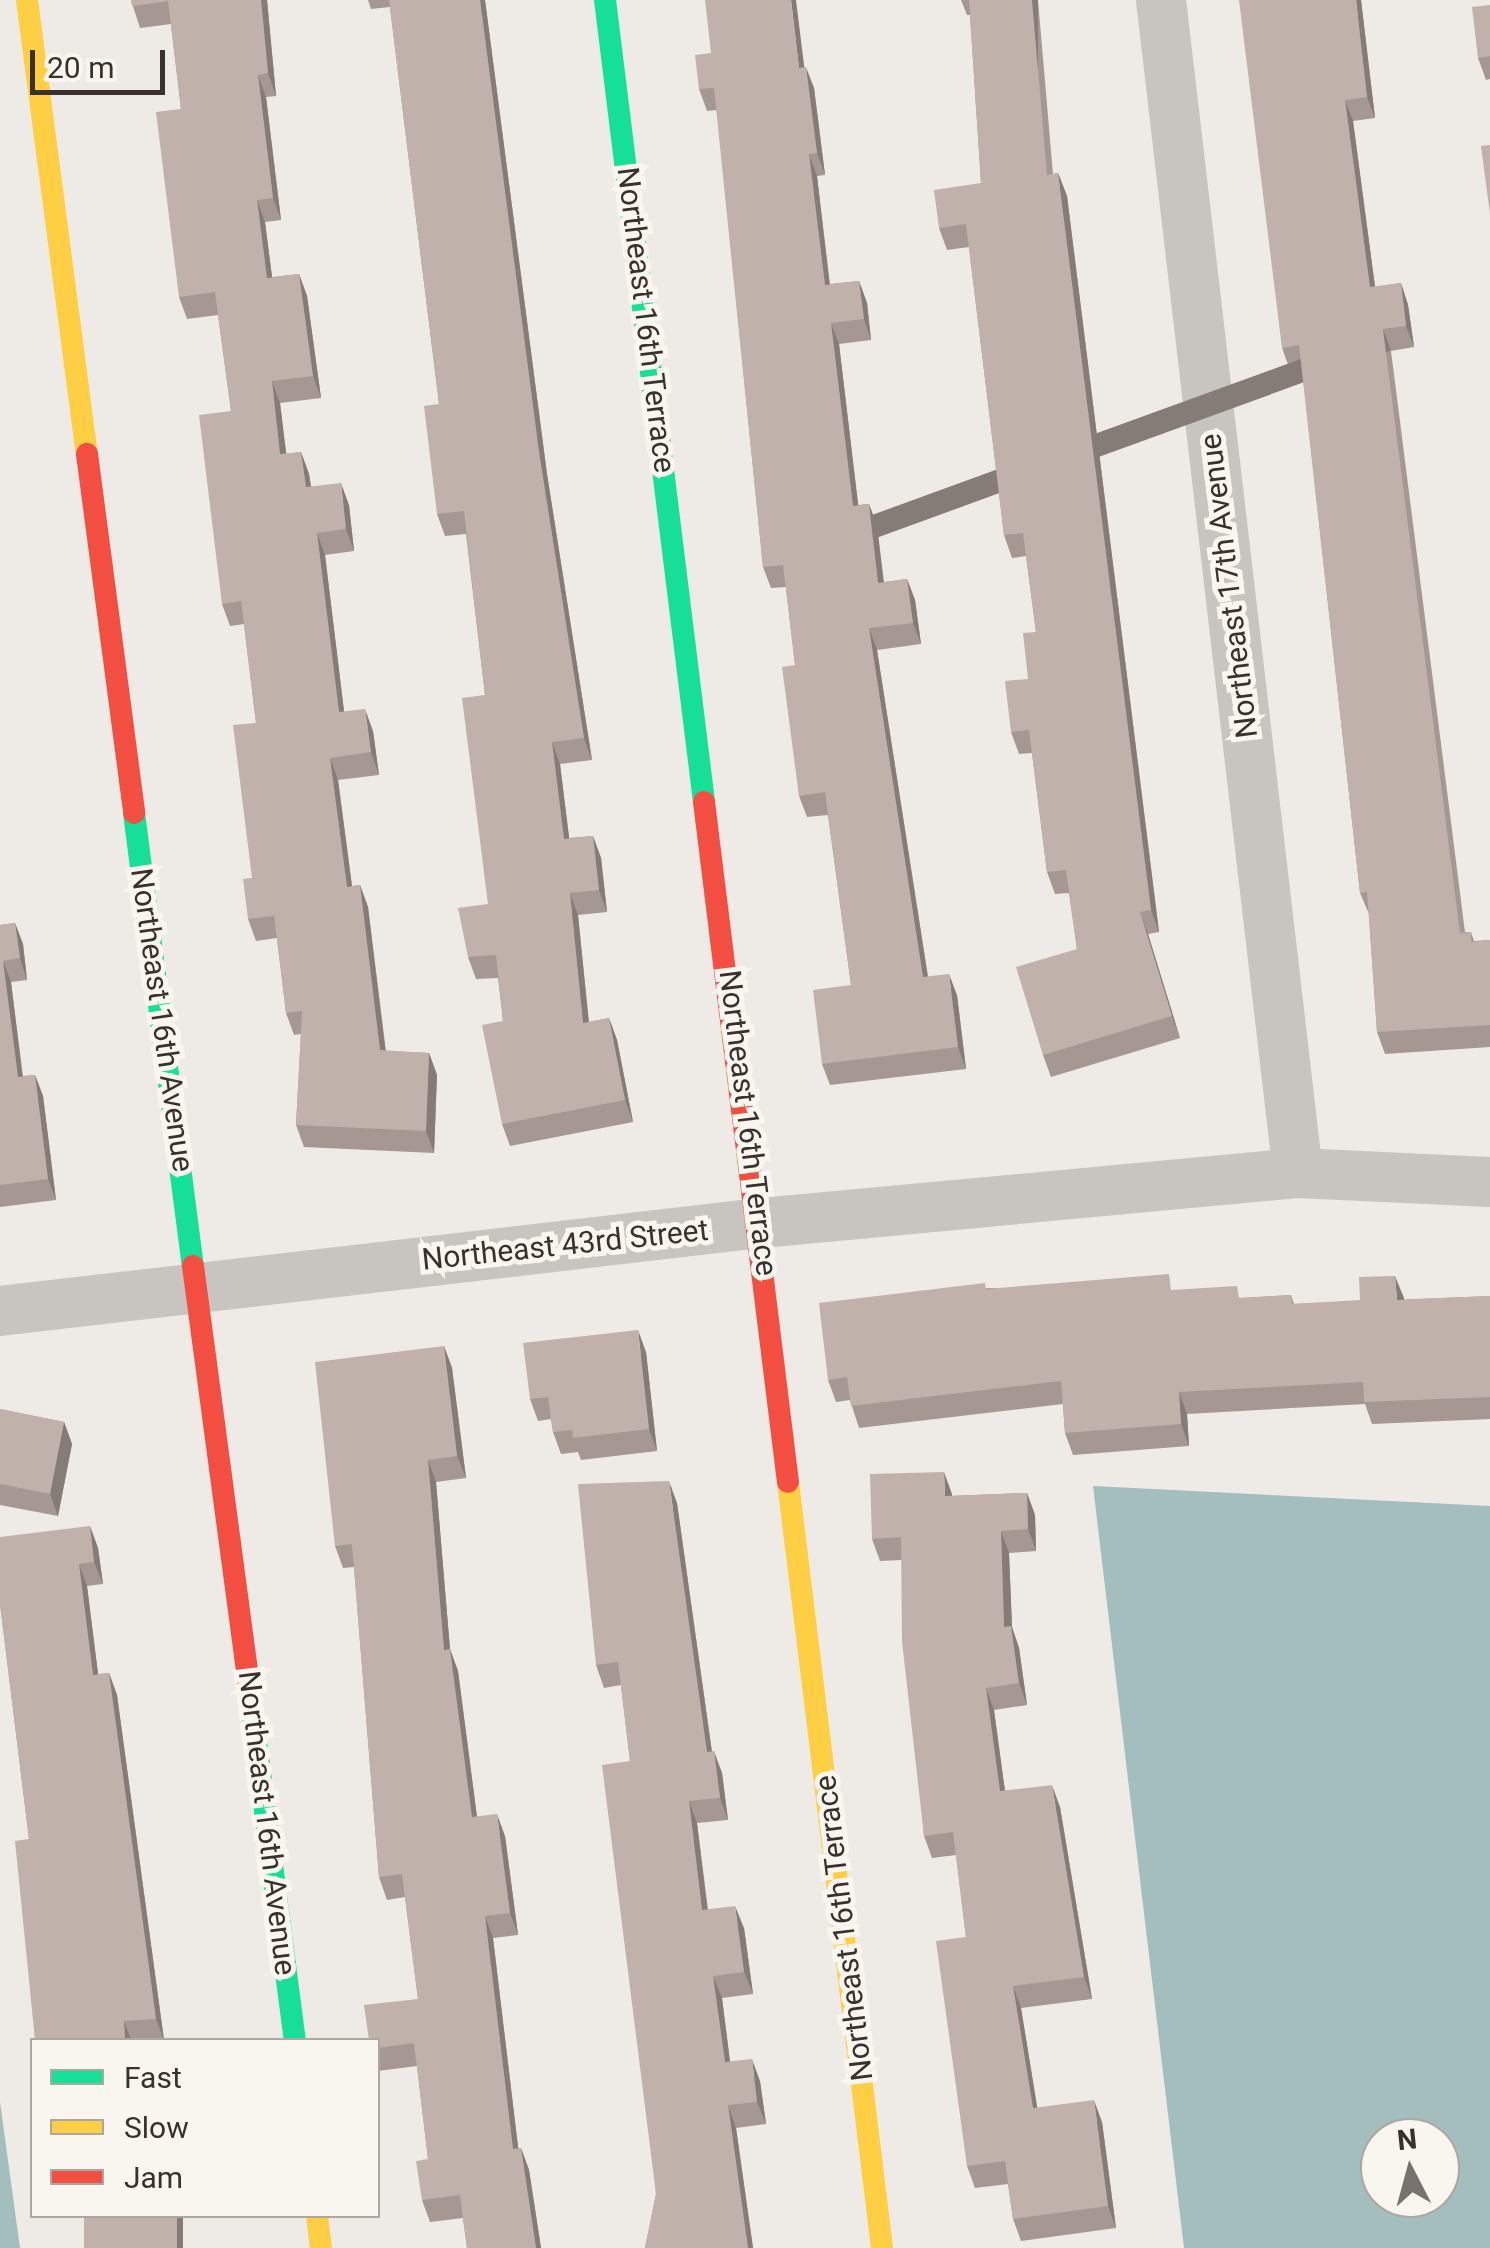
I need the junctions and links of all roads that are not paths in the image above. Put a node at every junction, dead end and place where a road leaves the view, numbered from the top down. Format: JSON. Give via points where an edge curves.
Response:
{"nodes":[{"id":1,"x":27,"y":0,"type":"edge"},
{"id":2,"x":605,"y":0,"type":"edge"},
{"id":3,"x":1162,"y":0,"type":"edge"},
{"id":4,"x":1298,"y":1173,"type":"junction"},
{"id":5,"x":1490,"y":1182,"type":"edge"},
{"id":6,"x":761,"y":1223,"type":"junction"},
{"id":7,"x":198,"y":1285,"type":"junction"},
{"id":8,"x":0,"y":1311,"type":"edge"},
{"id":9,"x":294,"y":2038,"type":"edge"},
{"id":10,"x":317,"y":2218,"type":"edge"},
{"id":11,"x":321,"y":2248,"type":"edge"},
{"id":12,"x":882,"y":2248,"type":"edge"}],
"edges":[{"from":1,"to":7,"type":"street","name":"Northeast 16th Avenue"},
{"from":2,"to":6,"type":"street","name":"Northeast 16th Terrace"},
{"from":3,"to":4,"type":"street","name":"Northeast 17th Avenue"},
{"from":4,"to":5,"type":"street","name":"Northeast 43rd Street"},
{"from":4,"to":6,"type":"street","name":"Northeast 43rd Street"},
{"from":6,"to":7,"type":"street","name":"Northeast 43rd Street"},
{"from":6,"to":12,"type":"street","name":"Northeast 16th Terrace"},
{"from":7,"to":8,"type":"street","name":"Northeast 43rd Street"},
{"from":7,"to":9,"type":"street","name":"Northeast 16th Avenue"},
{"from":10,"to":11,"type":"street"}]}
